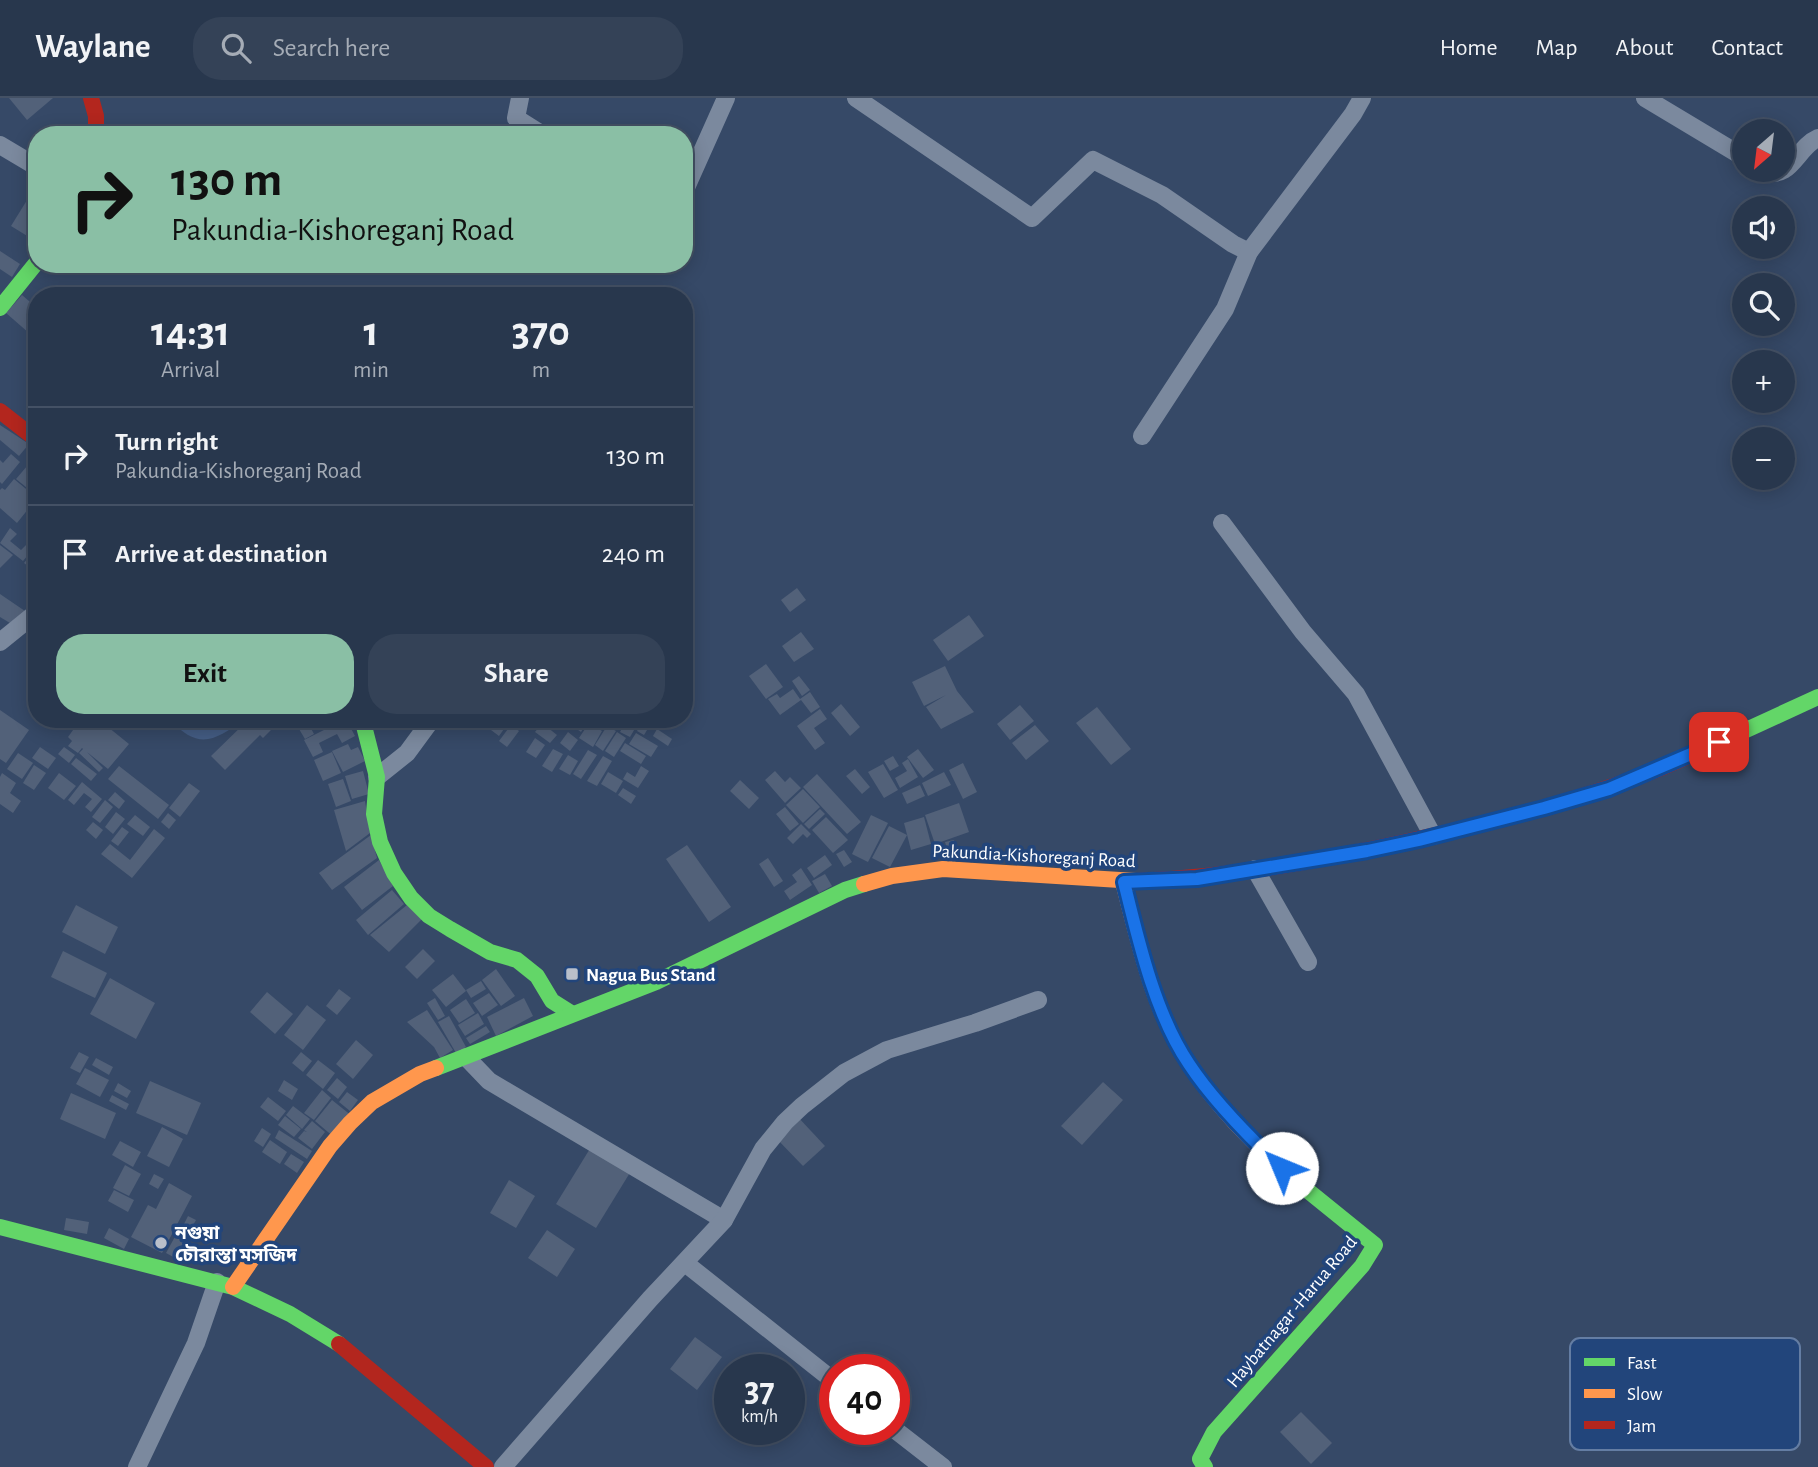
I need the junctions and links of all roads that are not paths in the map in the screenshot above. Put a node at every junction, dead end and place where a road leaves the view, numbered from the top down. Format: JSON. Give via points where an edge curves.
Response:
{"nodes":[{"id":1,"x":91,"y":98,"type":"edge"},
{"id":2,"x":520,"y":98,"type":"edge"},
{"id":3,"x":726,"y":98,"type":"edge"},
{"id":4,"x":856,"y":98,"type":"edge"},
{"id":5,"x":1362,"y":98,"type":"edge"},
{"id":6,"x":1645,"y":98,"type":"edge"},
{"id":7,"x":96,"y":126,"type":"edge"},
{"id":8,"x":529,"y":126,"type":"edge"},
{"id":9,"x":1818,"y":138,"type":"edge"},
{"id":10,"x":0,"y":145,"type":"edge"},
{"id":11,"x":1732,"y":150,"type":"edge"},
{"id":12,"x":1796,"y":157,"type":"edge"},
{"id":13,"x":28,"y":162,"type":"edge"},
{"id":14,"x":693,"y":172,"type":"edge"},
{"id":15,"x":1250,"y":252,"type":"junction"},
{"id":16,"x":28,"y":273,"type":"edge"},
{"id":17,"x":0,"y":307,"type":"edge"},
{"id":18,"x":0,"y":411,"type":"edge"},
{"id":19,"x":28,"y":433,"type":"edge"},
{"id":20,"x":1142,"y":436,"type":"dead end"},
{"id":21,"x":1222,"y":523,"type":"dead end"},
{"id":22,"x":28,"y":619,"type":"edge"},
{"id":23,"x":0,"y":642,"type":"edge"},
{"id":24,"x":1818,"y":696,"type":"edge"},
{"id":25,"x":365,"y":728,"type":"edge"},
{"id":26,"x":425,"y":728,"type":"edge"},
{"id":27,"x":377,"y":777,"type":"junction"},
{"id":28,"x":1433,"y":836,"type":"junction"},
{"id":29,"x":1255,"y":869,"type":"junction"},
{"id":30,"x":1124,"y":882,"type":"junction"},
{"id":31,"x":1308,"y":962,"type":"dead end"},
{"id":32,"x":1038,"y":1000,"type":"dead end"},
{"id":33,"x":571,"y":1013,"type":"junction"},
{"id":34,"x":466,"y":1057,"type":"junction"},
{"id":35,"x":724,"y":1220,"type":"junction"},
{"id":36,"x":0,"y":1227,"type":"edge"},
{"id":37,"x":685,"y":1263,"type":"junction"},
{"id":38,"x":225,"y":1285,"type":"junction"},
{"id":39,"x":819,"y":1369,"type":"edge"},
{"id":40,"x":910,"y":1441,"type":"edge"},
{"id":41,"x":1203,"y":1466,"type":"edge"},
{"id":42,"x":137,"y":1467,"type":"edge"},
{"id":43,"x":486,"y":1467,"type":"edge"},
{"id":44,"x":503,"y":1467,"type":"edge"},
{"id":45,"x":943,"y":1467,"type":"edge"}],
"edges":[{"from":1,"to":7,"type":"main road"},
{"from":2,"to":8,"type":"street","via":[[516,118]]},
{"from":3,"to":14,"type":"street"},
{"from":4,"to":15,"type":"street","via":[[1032,218],[1093,160],[1162,195]]},
{"from":5,"to":15,"type":"street"},
{"from":6,"to":11,"type":"street"},
{"from":9,"to":12,"type":"street"},
{"from":10,"to":13,"type":"street"},
{"from":15,"to":20,"type":"street","via":[[1225,309]]},
{"from":16,"to":17,"type":"main road"},
{"from":18,"to":19,"type":"main road"},
{"from":21,"to":28,"type":"street","via":[[1356,694]]},
{"from":22,"to":23,"type":"street"},
{"from":24,"to":28,"type":"main road","name":"Pakundia-Kishoreganj Road","via":[[1609,789]]},
{"from":25,"to":27,"type":"main road"},
{"from":26,"to":27,"type":"street","via":[[407,753]]},
{"from":27,"to":33,"type":"main road","via":[[374,814],[380,842],[411,898],[450,929],[490,952],[517,960],[537,976],[552,1001]]},
{"from":28,"to":29,"type":"main road","name":"Pakundia-Kishoreganj Road"},
{"from":29,"to":30,"type":"main road","name":"Pakundia-Kishoreganj Road","via":[[1197,879]]},
{"from":29,"to":31,"type":"street"},
{"from":30,"to":33,"type":"main road","name":"Pakundia-Kishoreganj Road","via":[[943,869],[892,876],[845,890],[656,982]]},
{"from":30,"to":41,"type":"main road","name":"Haybatnagar -Harua Road","via":[[1143,959],[1188,1063],[1293,1180],[1375,1245],[1362,1266],[1214,1432],[1200,1459]]},
{"from":32,"to":35,"type":"street","via":[[887,1050],[844,1073],[802,1106],[763,1149]]},
{"from":33,"to":34,"type":"main road","name":"Pakundia-Kishoreganj Road"},
{"from":34,"to":35,"type":"street","via":[[489,1081]]},
{"from":34,"to":38,"type":"main road","name":"Pakundia-Kishoreganj Road","via":[[420,1074],[372,1102],[330,1146]]},
{"from":35,"to":37,"type":"street"},
{"from":36,"to":38,"type":"main road"},
{"from":37,"to":39,"type":"street"},
{"from":37,"to":44,"type":"street"},
{"from":38,"to":42,"type":"street"},
{"from":38,"to":43,"type":"main road","via":[[332,1338]]},
{"from":40,"to":45,"type":"street"}]}
